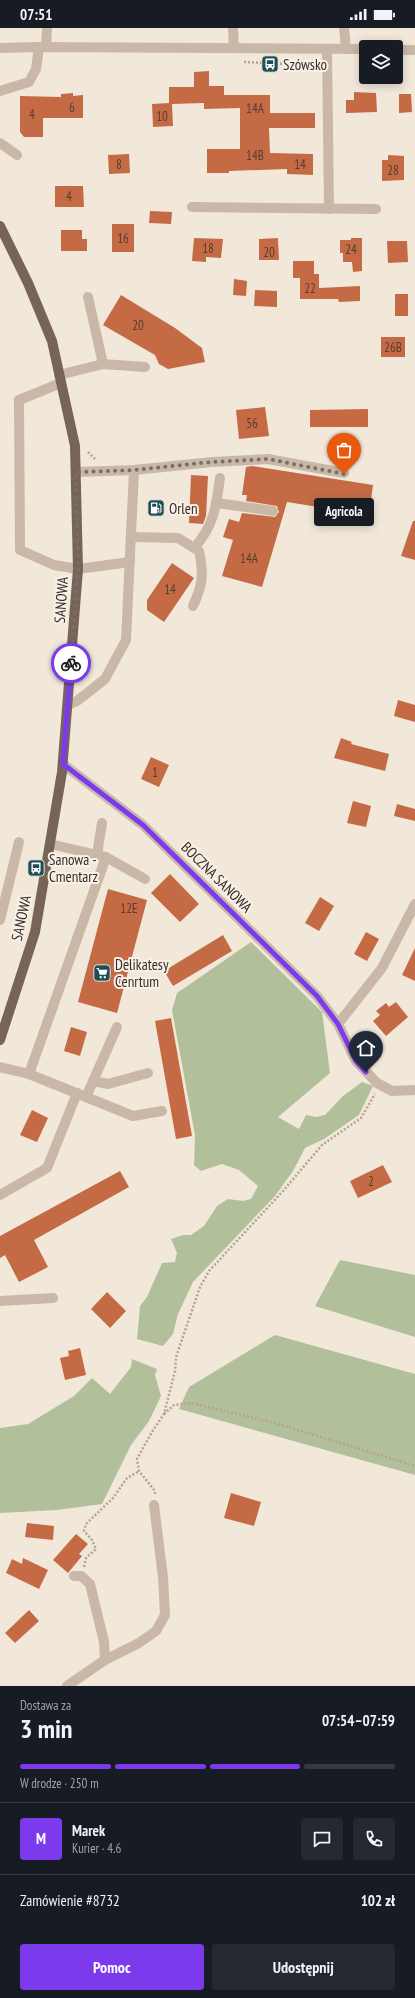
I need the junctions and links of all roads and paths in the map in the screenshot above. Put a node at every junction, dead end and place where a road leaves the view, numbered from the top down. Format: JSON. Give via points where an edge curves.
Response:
{"nodes":[{"id":1,"x":48,"y":28,"type":"edge"},
{"id":2,"x":232,"y":28,"type":"edge"},
{"id":3,"x":344,"y":28,"type":"edge"},
{"id":4,"x":0,"y":45,"type":"edge"},
{"id":5,"x":13,"y":47,"type":"junction"},
{"id":6,"x":42,"y":47,"type":"junction"},
{"id":7,"x":0,"y":48,"type":"edge"},
{"id":8,"x":234,"y":48,"type":"junction"},
{"id":9,"x":327,"y":49,"type":"junction"},
{"id":10,"x":346,"y":49,"type":"junction"},
{"id":11,"x":359,"y":49,"type":"edge"},
{"id":12,"x":403,"y":50,"type":"edge"},
{"id":13,"x":415,"y":50,"type":"edge"},
{"id":14,"x":0,"y":91,"type":"edge"},
{"id":15,"x":0,"y":143,"type":"edge"},
{"id":16,"x":17,"y":155,"type":"dead end"},
{"id":17,"x":192,"y":207,"type":"dead end"},
{"id":18,"x":329,"y":209,"type":"junction"},
{"id":19,"x":376,"y":209,"type":"dead end"},
{"id":20,"x":0,"y":226,"type":"edge"},
{"id":21,"x":88,"y":297,"type":"dead end"},
{"id":22,"x":103,"y":364,"type":"junction"},
{"id":23,"x":145,"y":367,"type":"dead end"},
{"id":24,"x":60,"y":379,"type":"junction"},
{"id":25,"x":134,"y":470,"type":"junction"},
{"id":26,"x":76,"y":472,"type":"junction"},
{"id":27,"x":344,"y":474,"type":"dead end"},
{"id":28,"x":220,"y":478,"type":"dead end"},
{"id":29,"x":217,"y":503,"type":"junction"},
{"id":30,"x":273,"y":511,"type":"dead end"},
{"id":31,"x":131,"y":537,"type":"junction"},
{"id":32,"x":194,"y":548,"type":"junction"},
{"id":33,"x":130,"y":562,"type":"junction"},
{"id":34,"x":78,"y":569,"type":"junction"},
{"id":35,"x":193,"y":606,"type":"dead end"},
{"id":36,"x":68,"y":705,"type":"junction"},
{"id":37,"x":63,"y":764,"type":"junction"},
{"id":38,"x":102,"y":823,"type":"dead end"},
{"id":39,"x":19,"y":842,"type":"dead end"},
{"id":40,"x":50,"y":844,"type":"junction"},
{"id":41,"x":102,"y":856,"type":"junction"},
{"id":42,"x":145,"y":879,"type":"dead end"},
{"id":43,"x":415,"y":904,"type":"edge"},
{"id":44,"x":0,"y":920,"type":"edge"},
{"id":45,"x":338,"y":1024,"type":"junction"},
{"id":46,"x":117,"y":1027,"type":"dead end"},
{"id":47,"x":0,"y":1040,"type":"edge"},
{"id":48,"x":0,"y":1067,"type":"edge"},
{"id":49,"x":148,"y":1073,"type":"dead end"},
{"id":50,"x":29,"y":1074,"type":"junction"},
{"id":51,"x":93,"y":1081,"type":"junction"},
{"id":52,"x":377,"y":1083,"type":"junction"},
{"id":53,"x":415,"y":1090,"type":"edge"},
{"id":54,"x":81,"y":1095,"type":"junction"},
{"id":55,"x":162,"y":1111,"type":"dead end"},
{"id":56,"x":0,"y":1195,"type":"edge"},
{"id":57,"x":53,"y":1298,"type":"dead end"},
{"id":58,"x":0,"y":1301,"type":"edge"},
{"id":59,"x":164,"y":1414,"type":"junction"},
{"id":60,"x":415,"y":1466,"type":"edge"},
{"id":61,"x":139,"y":1471,"type":"junction"},
{"id":62,"x":154,"y":1505,"type":"joint"},
{"id":63,"x":74,"y":1576,"type":"dead end"},
{"id":64,"x":90,"y":1584,"type":"junction"},
{"id":65,"x":105,"y":1660,"type":"junction"},
{"id":66,"x":67,"y":1686,"type":"edge"}],
"edges":[{"from":1,"to":6,"type":"street"},
{"from":2,"to":8,"type":"street"},
{"from":3,"to":10,"type":"street"},
{"from":4,"to":5,"type":"street"},
{"from":5,"to":6,"type":"street"},
{"from":5,"to":7,"type":"street"},
{"from":6,"to":8,"type":"street"},
{"from":6,"to":14,"type":"street","via":[[36,69],[29,82]]},
{"from":8,"to":9,"type":"street"},
{"from":9,"to":10,"type":"street"},
{"from":9,"to":18,"type":"street"},
{"from":10,"to":11,"type":"street"},
{"from":12,"to":13,"type":"street"},
{"from":15,"to":16,"type":"street"},
{"from":17,"to":18,"type":"street"},
{"from":18,"to":19,"type":"street"},
{"from":20,"to":24,"type":"main road","name":"SANOWA","via":[[52,341]]},
{"from":21,"to":22,"type":"street"},
{"from":22,"to":23,"type":"street"},
{"from":22,"to":24,"type":"street"},
{"from":24,"to":26,"type":"main road","name":"SANOWA","via":[[75,446]]},
{"from":24,"to":34,"type":"street","via":[[19,400],[20,550],[54,565]]},
{"from":25,"to":26,"type":"street"},
{"from":25,"to":27,"type":"street","via":[[268,459]]},
{"from":25,"to":31,"type":"street"},
{"from":26,"to":34,"type":"main road","name":"SANOWA"},
{"from":28,"to":29,"type":"street"},
{"from":29,"to":30,"type":"street"},
{"from":29,"to":32,"type":"street","via":[[206,536]]},
{"from":31,"to":32,"type":"street","via":[[178,538]]},
{"from":31,"to":33,"type":"street"},
{"from":32,"to":35,"type":"street","via":[[199,551],[203,570],[201,589]]},
{"from":33,"to":34,"type":"street"},
{"from":33,"to":36,"type":"street","via":[[126,640],[105,679],[78,701]]},
{"from":34,"to":36,"type":"main road","name":"SANOWA"},
{"from":36,"to":37,"type":"main road","name":"SANOWA"},
{"from":37,"to":40,"type":"main road","name":"SANOWA"},
{"from":37,"to":45,"type":"street","name":"BOCZNA SANOWA","via":[[143,825],[317,996]]},
{"from":38,"to":41,"type":"street"},
{"from":39,"to":44,"type":"street"},
{"from":40,"to":41,"type":"street"},
{"from":40,"to":47,"type":"main road","name":"SANOWA","via":[[35,932]]},
{"from":41,"to":42,"type":"street"},
{"from":41,"to":50,"type":"street"},
{"from":43,"to":45,"type":"street","via":[[382,968]]},
{"from":45,"to":52,"type":"street","name":"BOCZNA SANOWA","via":[[356,1061]]},
{"from":46,"to":51,"type":"street"},
{"from":48,"to":50,"type":"street"},
{"from":49,"to":51,"type":"street","via":[[108,1084]]},
{"from":50,"to":54,"type":"street"},
{"from":51,"to":54,"type":"street"},
{"from":52,"to":53,"type":"street","name":"BOCZNA SANOWA","via":[[392,1091]]},
{"from":52,"to":59,"type":"path","via":[[375,1094],[361,1118],[322,1145],[209,1271],[196,1297],[176,1357]]},
{"from":54,"to":55,"type":"street","via":[[133,1116]]},
{"from":54,"to":56,"type":"street","via":[[48,1168]]},
{"from":57,"to":58,"type":"street"},
{"from":59,"to":60,"type":"path","via":[[174,1405],[192,1403],[275,1423]]},
{"from":59,"to":61,"type":"path","via":[[137,1459]]},
{"from":61,"to":62,"type":"path","via":[[155,1491]]},
{"from":61,"to":64,"type":"path","via":[[127,1478],[113,1498],[86,1524],[84,1531],[96,1549],[86,1558],[84,1569]]},
{"from":62,"to":65,"type":"street","via":[[165,1615],[156,1631],[139,1643]]},
{"from":63,"to":64,"type":"street","via":[[81,1576]]},
{"from":64,"to":65,"type":"street","via":[[104,1642]]},
{"from":65,"to":66,"type":"street"}]}
